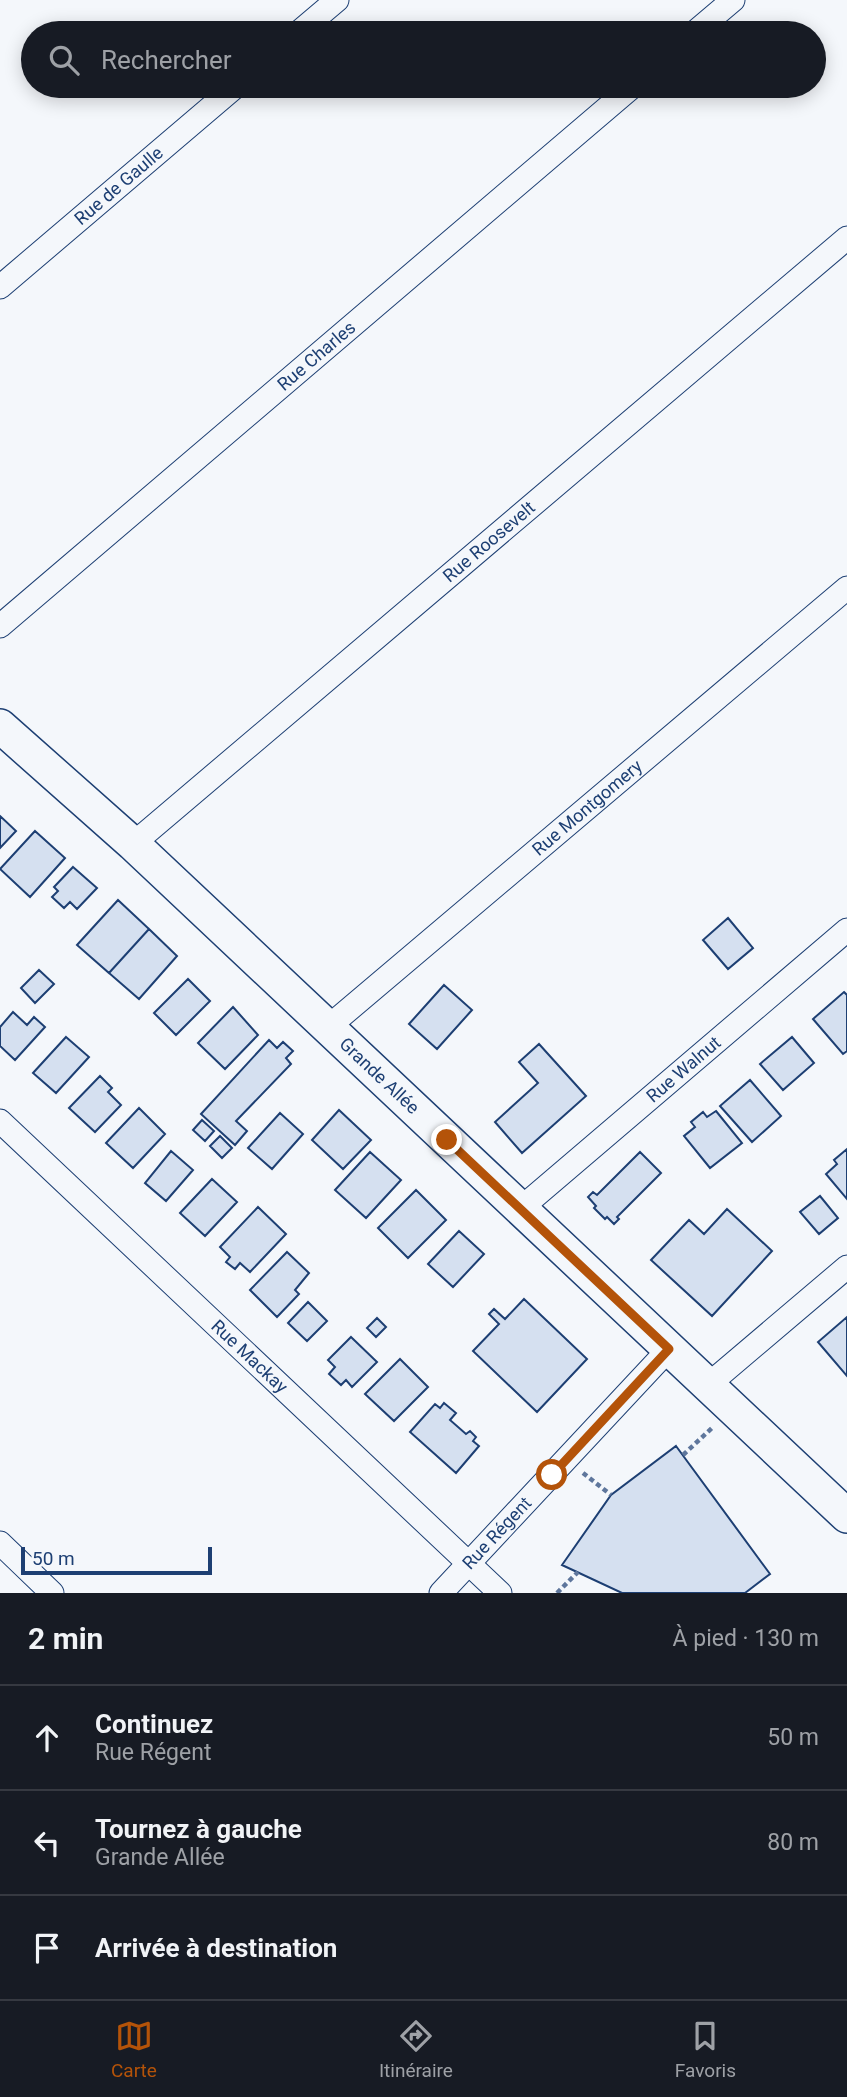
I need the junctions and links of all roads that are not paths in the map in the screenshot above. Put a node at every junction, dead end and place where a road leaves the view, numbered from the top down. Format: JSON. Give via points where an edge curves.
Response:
{"nodes":[{"id":1,"x":337,"y":0,"type":"edge"},
{"id":2,"x":733,"y":0,"type":"edge"},
{"id":3,"x":312,"y":21,"type":"edge"},
{"id":4,"x":708,"y":21,"type":"edge"},
{"id":5,"x":222,"y":98,"type":"edge"},
{"id":6,"x":619,"y":98,"type":"edge"},
{"id":7,"x":847,"y":238,"type":"edge"},
{"id":8,"x":0,"y":287,"type":"edge"},
{"id":9,"x":847,"y":588,"type":"edge"},
{"id":10,"x":0,"y":626,"type":"edge"},
{"id":11,"x":0,"y":726,"type":"edge"},
{"id":12,"x":133,"y":845,"type":"junction"},
{"id":13,"x":847,"y":930,"type":"edge"},
{"id":14,"x":327,"y":1028,"type":"junction"},
{"id":15,"x":0,"y":1121,"type":"edge"},
{"id":16,"x":520,"y":1209,"type":"junction"},
{"id":17,"x":847,"y":1267,"type":"edge"},
{"id":18,"x":669,"y":1349,"type":"junction"},
{"id":19,"x":708,"y":1385,"type":"junction"},
{"id":20,"x":847,"y":1516,"type":"edge"},
{"id":21,"x":0,"y":1543,"type":"edge"},
{"id":22,"x":468,"y":1564,"type":"junction"},
{"id":23,"x":52,"y":1593,"type":"edge"},
{"id":24,"x":441,"y":1593,"type":"edge"},
{"id":25,"x":500,"y":1593,"type":"edge"}],
"edges":[{"from":1,"to":3,"type":"street"},
{"from":2,"to":4,"type":"street"},
{"from":5,"to":8,"type":"street","name":"Rue de Gaulle"},
{"from":6,"to":10,"type":"street","name":"Rue Charles"},
{"from":7,"to":12,"type":"street","name":"Rue Roosevelt"},
{"from":9,"to":14,"type":"street","name":"Rue Montgomery"},
{"from":11,"to":12,"type":"main road","name":"Grande Allée"},
{"from":12,"to":14,"type":"main road","name":"Grande Allée"},
{"from":13,"to":16,"type":"street","name":"Rue Walnut"},
{"from":14,"to":16,"type":"main road","name":"Grande Allée"},
{"from":15,"to":22,"type":"street","name":"Rue Mackay"},
{"from":16,"to":18,"type":"main road","name":"Grande Allée"},
{"from":17,"to":19,"type":"street"},
{"from":18,"to":19,"type":"main road","name":"Grande Allée"},
{"from":18,"to":22,"type":"street","name":"Rue Régent"},
{"from":19,"to":20,"type":"main road","name":"Grande Allée"},
{"from":21,"to":23,"type":"street"},
{"from":22,"to":24,"type":"street","name":"Rue Régent"},
{"from":22,"to":25,"type":"street","name":"Rue Mackay"}]}
